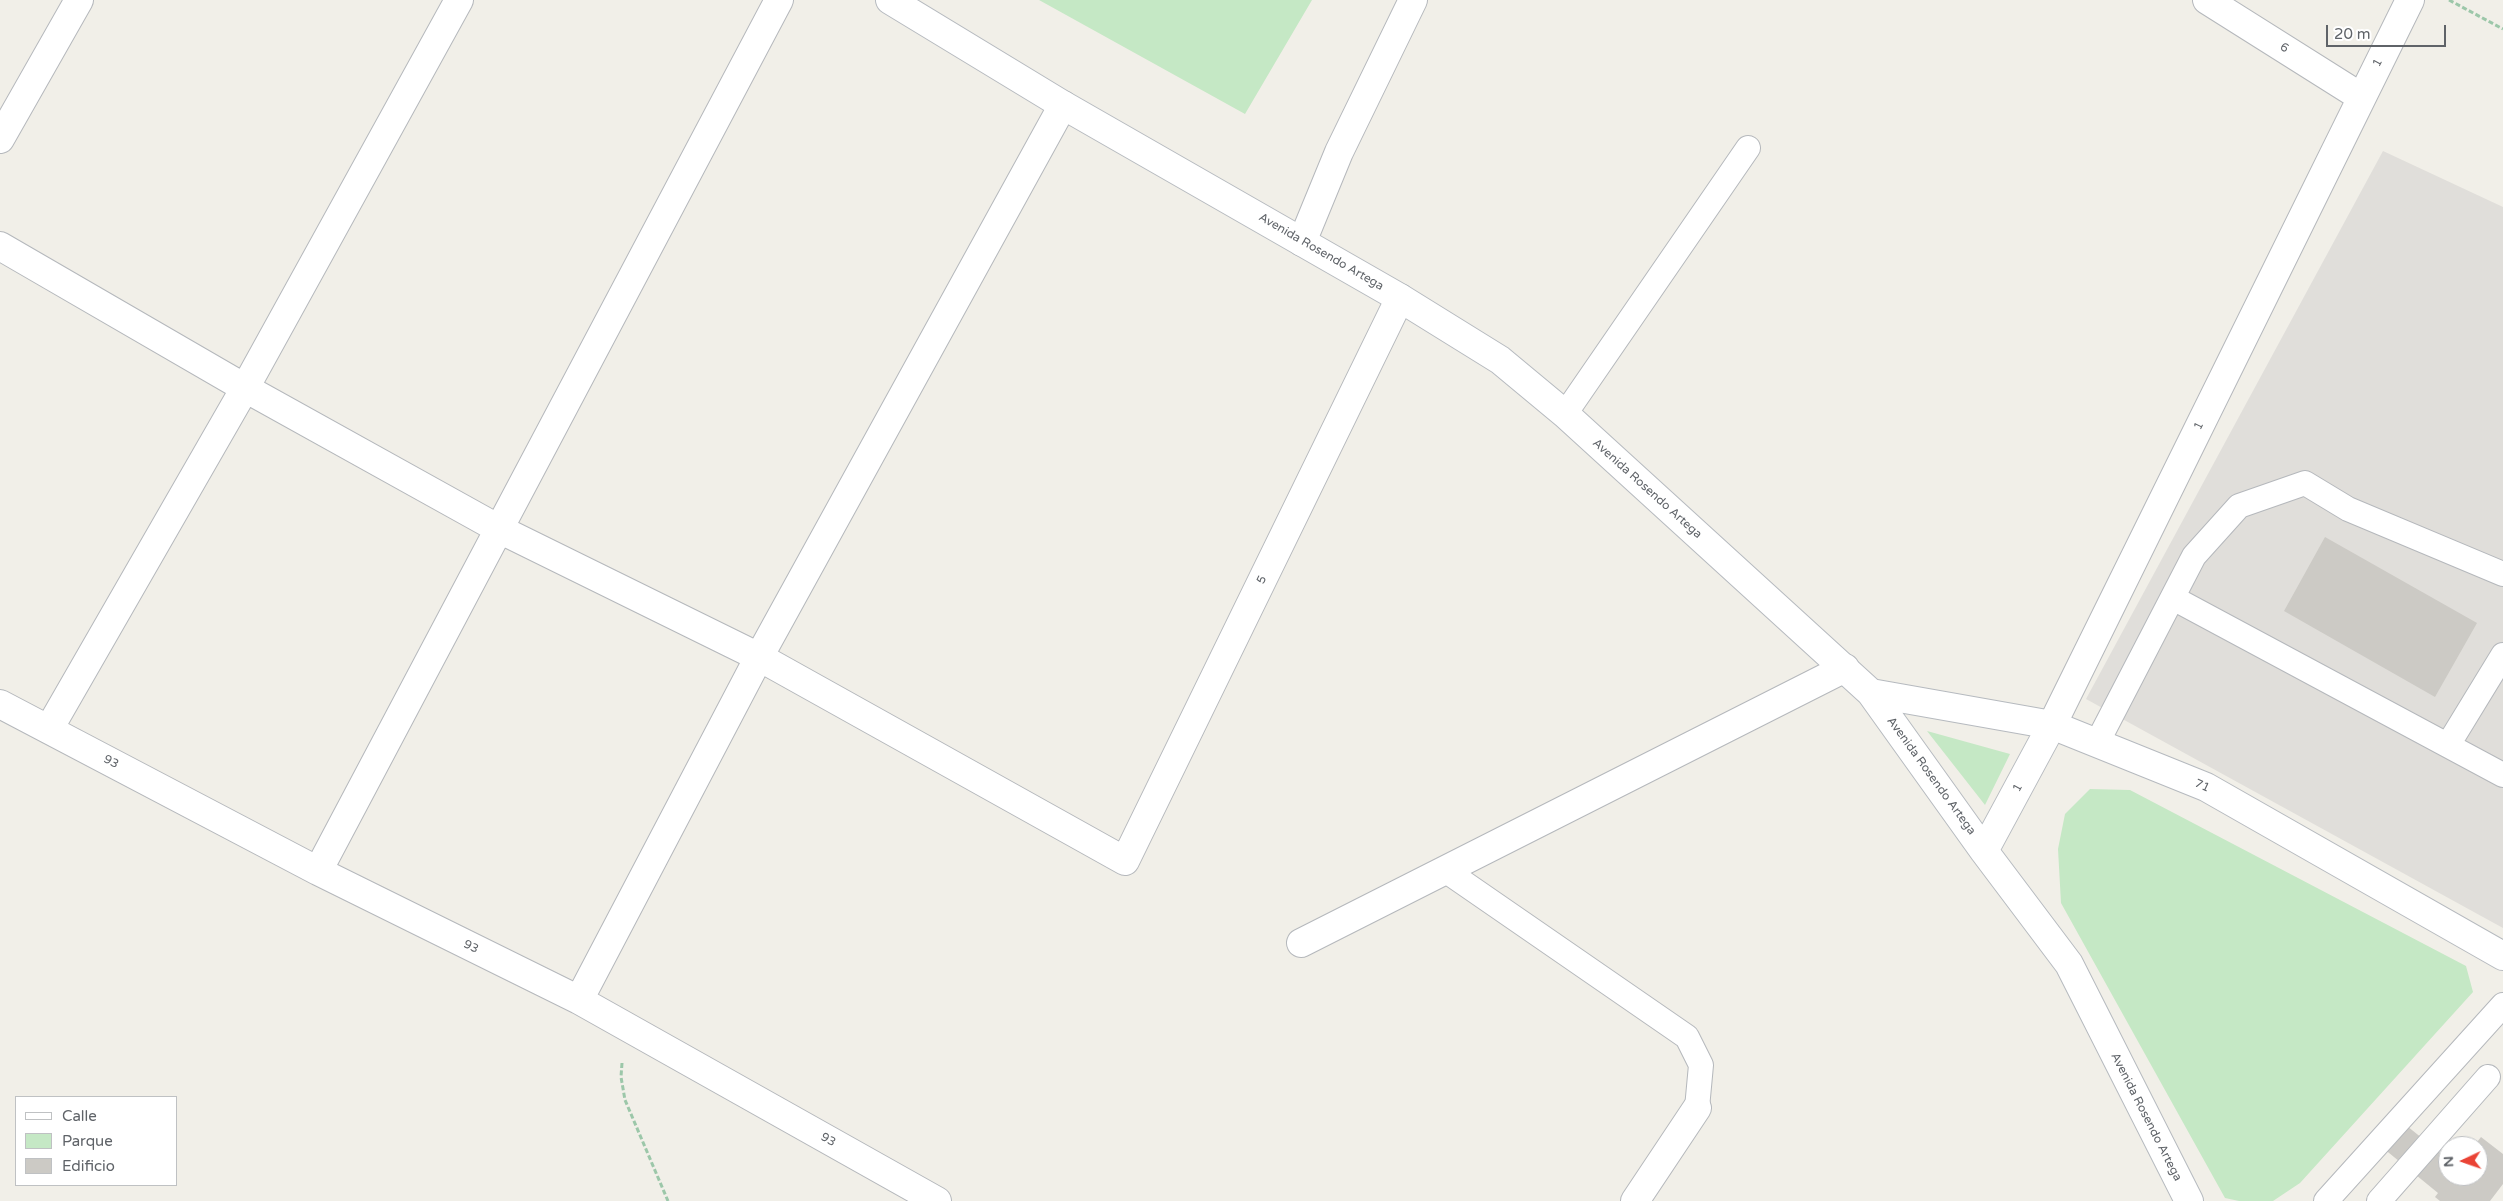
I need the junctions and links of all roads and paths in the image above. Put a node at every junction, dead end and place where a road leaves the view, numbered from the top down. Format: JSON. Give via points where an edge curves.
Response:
{"nodes":[{"id":1,"x":79,"y":0,"type":"edge"},
{"id":2,"x":459,"y":0,"type":"edge"},
{"id":3,"x":779,"y":0,"type":"edge"},
{"id":4,"x":890,"y":0,"type":"edge"},
{"id":5,"x":1413,"y":0,"type":"edge"},
{"id":6,"x":2207,"y":0,"type":"edge"},
{"id":7,"x":2410,"y":0,"type":"edge"},
{"id":8,"x":2449,"y":0,"type":"edge"},
{"id":9,"x":2503,"y":29,"type":"edge"},
{"id":10,"x":2361,"y":96,"type":"junction"},
{"id":11,"x":1064,"y":105,"type":"junction"},
{"id":12,"x":0,"y":139,"type":"edge"},
{"id":13,"x":1748,"y":148,"type":"dead end"},
{"id":14,"x":1302,"y":242,"type":"junction"},
{"id":15,"x":0,"y":246,"type":"edge"},
{"id":16,"x":1400,"y":298,"type":"junction"},
{"id":17,"x":245,"y":388,"type":"junction"},
{"id":18,"x":1565,"y":414,"type":"junction"},
{"id":19,"x":499,"y":530,"type":"junction"},
{"id":20,"x":2503,"y":574,"type":"edge"},
{"id":21,"x":2173,"y":598,"type":"junction"},
{"id":22,"x":2503,"y":655,"type":"edge"},
{"id":23,"x":759,"y":657,"type":"junction"},
{"id":24,"x":1845,"y":668,"type":"junction"},
{"id":25,"x":1871,"y":693,"type":"junction"},
{"id":26,"x":0,"y":704,"type":"edge"},
{"id":27,"x":2052,"y":725,"type":"junction"},
{"id":28,"x":49,"y":730,"type":"junction"},
{"id":29,"x":2097,"y":743,"type":"junction"},
{"id":30,"x":2448,"y":745,"type":"junction"},
{"id":31,"x":2503,"y":775,"type":"edge"},
{"id":32,"x":1984,"y":851,"type":"junction"},
{"id":33,"x":1445,"y":870,"type":"junction"},
{"id":34,"x":318,"y":871,"type":"junction"},
{"id":35,"x":1301,"y":943,"type":"dead end"},
{"id":36,"x":2503,"y":956,"type":"edge"},
{"id":37,"x":579,"y":1000,"type":"junction"},
{"id":38,"x":2503,"y":1005,"type":"edge"},
{"id":39,"x":630,"y":1029,"type":"junction"},
{"id":40,"x":2459,"y":1054,"type":"junction"},
{"id":41,"x":2496,"y":1083,"type":"edge"},
{"id":42,"x":1696,"y":1108,"type":"joint"},
{"id":43,"x":668,"y":1201,"type":"edge"},
{"id":44,"x":937,"y":1201,"type":"edge"},
{"id":45,"x":1635,"y":1201,"type":"edge"},
{"id":46,"x":2189,"y":1201,"type":"edge"},
{"id":47,"x":2326,"y":1201,"type":"edge"},
{"id":48,"x":2379,"y":1201,"type":"edge"}],
"edges":[{"from":1,"to":12,"type":"street"},
{"from":2,"to":17,"type":"street"},
{"from":3,"to":19,"type":"street"},
{"from":4,"to":11,"type":"street","name":"Avenida Rosendo Artega"},
{"from":5,"to":14,"type":"street","via":[[1339,152]]},
{"from":6,"to":10,"type":"street","name":"6"},
{"from":7,"to":10,"type":"street","name":"1"},
{"from":8,"to":9,"type":"path"},
{"from":10,"to":27,"type":"street","name":"1"},
{"from":11,"to":14,"type":"street","name":"Avenida Rosendo Artega"},
{"from":11,"to":23,"type":"street"},
{"from":13,"to":18,"type":"lane"},
{"from":14,"to":16,"type":"street","name":"Avenida Rosendo Artega"},
{"from":15,"to":17,"type":"street"},
{"from":16,"to":18,"type":"street","name":"Avenida Rosendo Artega","via":[[1500,360]]},
{"from":16,"to":23,"type":"street","name":"5","via":[[1125,861]]},
{"from":17,"to":19,"type":"street"},
{"from":17,"to":28,"type":"street"},
{"from":18,"to":24,"type":"street","name":"Avenida Rosendo Artega"},
{"from":19,"to":23,"type":"street"},
{"from":19,"to":34,"type":"street"},
{"from":20,"to":21,"type":"lane","via":[[2348,509],[2305,484],[2239,506],[2194,556]]},
{"from":21,"to":29,"type":"lane"},
{"from":21,"to":30,"type":"lane"},
{"from":22,"to":30,"type":"lane"},
{"from":23,"to":37,"type":"street"},
{"from":24,"to":25,"type":"street","name":"Avenida Rosendo Artega"},
{"from":24,"to":33,"type":"street"},
{"from":25,"to":27,"type":"street","name":"71"},
{"from":25,"to":32,"type":"street","name":"Avenida Rosendo Artega"},
{"from":26,"to":28,"type":"street","name":"93"},
{"from":27,"to":29,"type":"street","name":"71"},
{"from":27,"to":32,"type":"street","name":"1"},
{"from":28,"to":34,"type":"street","name":"93"},
{"from":29,"to":36,"type":"street","name":"71","via":[[2206,787]]},
{"from":30,"to":31,"type":"lane"},
{"from":32,"to":46,"type":"street","name":"Avenida Rosendo Artega","via":[[2069,964]]},
{"from":33,"to":35,"type":"street"},
{"from":33,"to":42,"type":"lane","via":[[1687,1037],[1701,1065]]},
{"from":34,"to":37,"type":"street","name":"93"},
{"from":37,"to":39,"type":"street","name":"93"},
{"from":38,"to":40,"type":"lane"},
{"from":39,"to":43,"type":"path","via":[[622,1054],[625,1100]]},
{"from":39,"to":44,"type":"street","name":"93"},
{"from":40,"to":41,"type":"lane"},
{"from":40,"to":47,"type":"lane"},
{"from":41,"to":48,"type":"lane"},
{"from":42,"to":45,"type":"street"}]}
